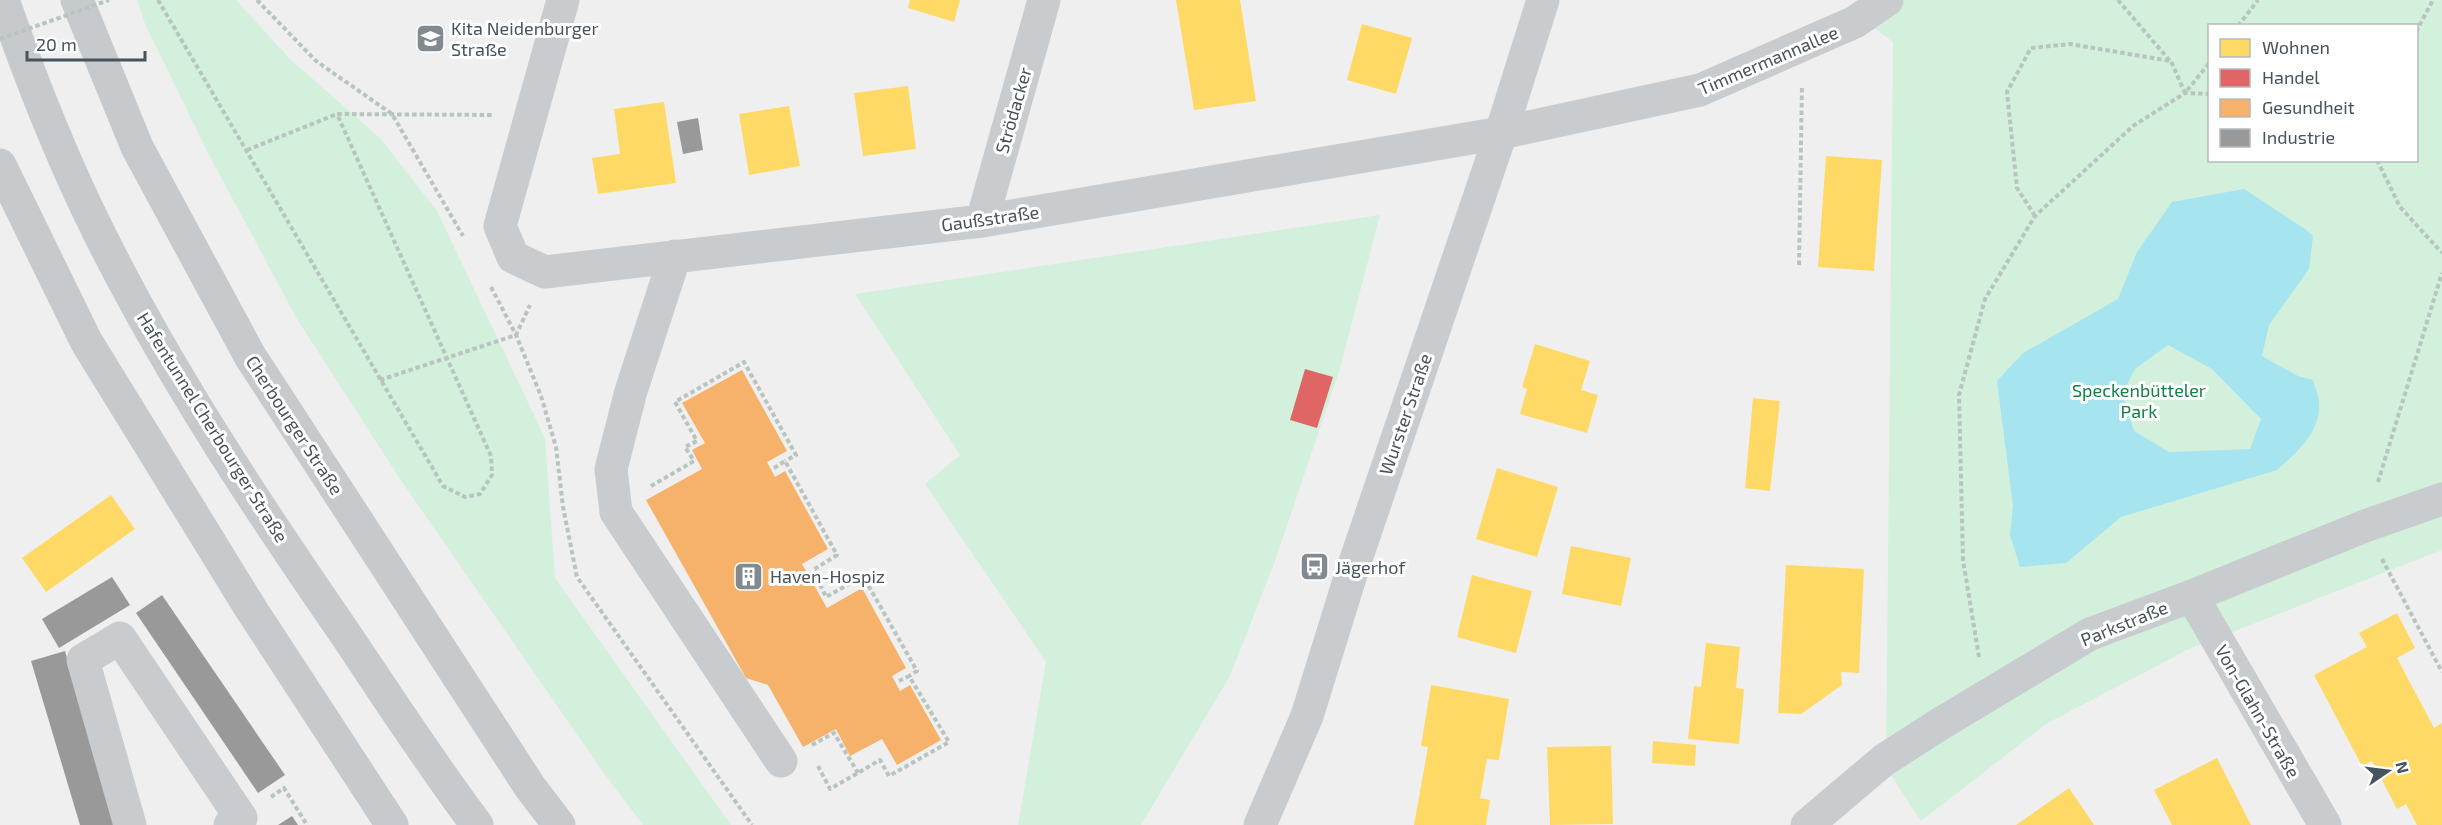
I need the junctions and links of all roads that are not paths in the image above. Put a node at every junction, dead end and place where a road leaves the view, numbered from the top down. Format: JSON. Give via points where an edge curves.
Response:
{"nodes":[{"id":1,"x":3,"y":0,"type":"edge"},
{"id":2,"x":77,"y":0,"type":"edge"},
{"id":3,"x":563,"y":0,"type":"edge"},
{"id":4,"x":1044,"y":0,"type":"edge"},
{"id":5,"x":1543,"y":0,"type":"edge"},
{"id":6,"x":1887,"y":0,"type":"edge"},
{"id":7,"x":1501,"y":133,"type":"junction"},
{"id":8,"x":0,"y":165,"type":"edge"},
{"id":9,"x":982,"y":221,"type":"junction"},
{"id":10,"x":675,"y":256,"type":"junction"},
{"id":11,"x":2442,"y":499,"type":"edge"},
{"id":12,"x":2192,"y":596,"type":"junction"},
{"id":13,"x":794,"y":754,"type":"road end"},
{"id":14,"x":130,"y":825,"type":"edge"},
{"id":15,"x":230,"y":825,"type":"edge"},
{"id":16,"x":392,"y":825,"type":"edge"},
{"id":17,"x":477,"y":825,"type":"edge"},
{"id":18,"x":560,"y":825,"type":"edge"},
{"id":19,"x":1260,"y":825,"type":"edge"},
{"id":20,"x":1807,"y":825,"type":"edge"},
{"id":21,"x":2325,"y":825,"type":"edge"}],
"edges":[{"from":1,"to":17,"type":"main road","name":"Hafentunnel Cherbourger Straße","via":[[65,160],[100,235],[169,360],[235,470]]},
{"from":2,"to":18,"type":"main road","name":"Cherbourger Straße","via":[[137,147],[250,356],[530,787]]},
{"from":3,"to":10,"type":"street","name":"Gaußstraße","via":[[500,226],[513,257],[545,272]]},
{"from":4,"to":9,"type":"street","name":"Strödacker"},
{"from":5,"to":7,"type":"street","name":"Wurster Straße"},
{"from":6,"to":7,"type":"street","name":"Timmermannallee","via":[[1855,22],[1700,90]]},
{"from":7,"to":9,"type":"street","name":"Gaußstraße"},
{"from":7,"to":19,"type":"street","name":"Wurster Straße","via":[[1352,571],[1307,716]]},
{"from":8,"to":16,"type":"main road","via":[[86,341],[251,609]]},
{"from":9,"to":10,"type":"street","name":"Gaußstraße"},
{"from":10,"to":13,"type":"street","via":[[631,391],[611,469],[616,512]]},
{"from":11,"to":12,"type":"street","name":"Parkstraße"},
{"from":12,"to":20,"type":"street","name":"Parkstraße","via":[[2090,634],[1995,690],[1884,760]]},
{"from":12,"to":21,"type":"street","name":"Von-Glahn-Straße"},
{"from":14,"to":15,"type":"street","via":[[83,660],[120,638],[241,818]]}]}
